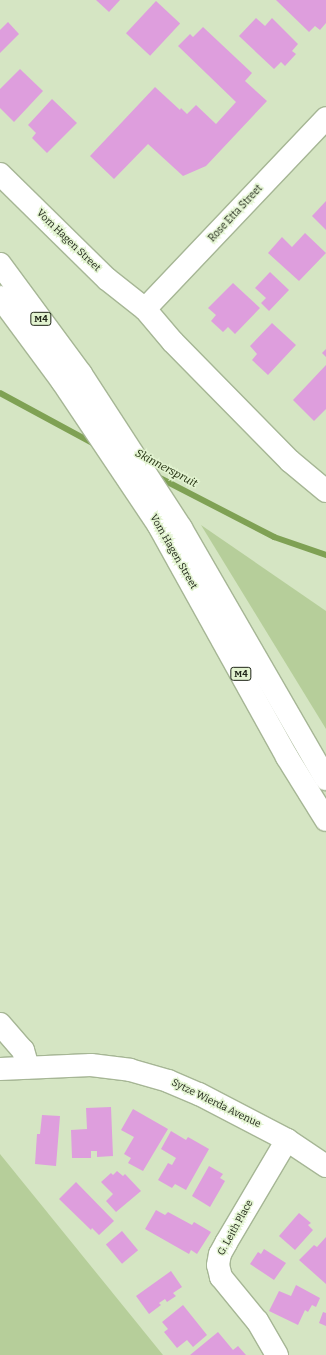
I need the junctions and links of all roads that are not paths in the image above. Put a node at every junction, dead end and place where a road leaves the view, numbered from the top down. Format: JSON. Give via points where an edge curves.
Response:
{"nodes":[{"id":1,"x":326,"y":118,"type":"edge"},
{"id":2,"x":0,"y":174,"type":"edge"},
{"id":3,"x":0,"y":264,"type":"edge"},
{"id":4,"x":0,"y":297,"type":"edge"},
{"id":5,"x":145,"y":309,"type":"junction"},
{"id":6,"x":72,"y":378,"type":"junction"},
{"id":7,"x":326,"y":491,"type":"edge"},
{"id":8,"x":326,"y":779,"type":"edge"},
{"id":9,"x":326,"y":820,"type":"edge"},
{"id":10,"x":0,"y":1024,"type":"edge"},
{"id":11,"x":28,"y":1067,"type":"junction"},
{"id":12,"x":0,"y":1069,"type":"edge"},
{"id":13,"x":287,"y":1140,"type":"junction"},
{"id":14,"x":326,"y":1166,"type":"edge"},
{"id":15,"x":277,"y":1355,"type":"edge"}],
"edges":[{"from":1,"to":5,"type":"street","name":"Rose Etta Street"},
{"from":2,"to":5,"type":"street","name":"Vom Hagen Street","via":[[107,279]]},
{"from":3,"to":6,"type":"street","name":"Vom Hagen Street","number":"M4"},
{"from":4,"to":6,"type":"street","name":"Vom Hagen Street","number":"M4"},
{"from":5,"to":7,"type":"street","name":"Vom Hagen Street","via":[[173,342],[290,460]]},
{"from":6,"to":8,"type":"street","name":"Vom Hagen Street","number":"M4","via":[[181,528]]},
{"from":6,"to":9,"type":"street","name":"Vom Hagen Street","number":"M4","via":[[159,526],[287,757]]},
{"from":10,"to":11,"type":"street","via":[[23,1050]]},
{"from":11,"to":12,"type":"street","name":"Sytze Wierda Avenue"},
{"from":11,"to":13,"type":"street","name":"Sytze Wierda Avenue","via":[[91,1065],[130,1070],[168,1081],[199,1094]]},
{"from":13,"to":14,"type":"street","name":"Sytze Wierda Avenue"},
{"from":13,"to":15,"type":"street","name":"G. Leith Place","via":[[226,1243],[218,1265],[221,1277],[257,1321]]}]}
